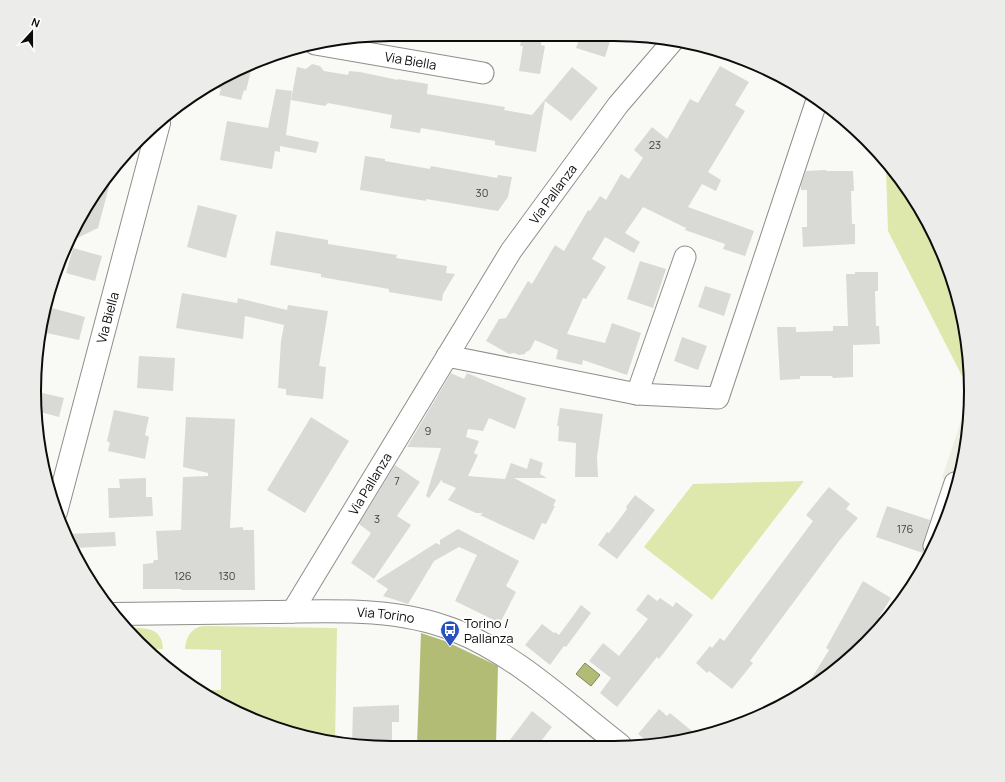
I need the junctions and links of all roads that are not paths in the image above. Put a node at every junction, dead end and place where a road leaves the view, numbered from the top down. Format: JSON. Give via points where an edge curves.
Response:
{"nodes":[{"id":1,"x":669,"y":46,"type":"edge"},
{"id":2,"x":330,"y":47,"type":"edge"},
{"id":3,"x":483,"y":73,"type":"dead end"},
{"id":4,"x":815,"y":105,"type":"edge"},
{"id":5,"x":157,"y":131,"type":"edge"},
{"id":6,"x":685,"y":257,"type":"dead end"},
{"id":7,"x":447,"y":356,"type":"junction"},
{"id":8,"x":637,"y":394,"type":"junction"},
{"id":9,"x":59,"y":501,"type":"edge"},
{"id":10,"x":292,"y":612,"type":"junction"},
{"id":11,"x":121,"y":614,"type":"edge"},
{"id":12,"x":615,"y":741,"type":"edge"}],
"edges":[{"from":1,"to":7,"type":"street","name":"Via Pallanza","via":[[618,105],[511,251]]},
{"from":2,"to":3,"type":"street","name":"Via Biella"},
{"from":4,"to":8,"type":"street","via":[[718,398]]},
{"from":5,"to":9,"type":"main road","name":"Via Biella"},
{"from":6,"to":8,"type":"street"},
{"from":7,"to":8,"type":"street"},
{"from":7,"to":10,"type":"street","name":"Via Pallanza"},
{"from":10,"to":11,"type":"main road","name":"Via Torino"},
{"from":10,"to":12,"type":"main road","name":"Via Torino","via":[[367,612],[412,618],[453,630],[495,650],[533,676]]}]}
